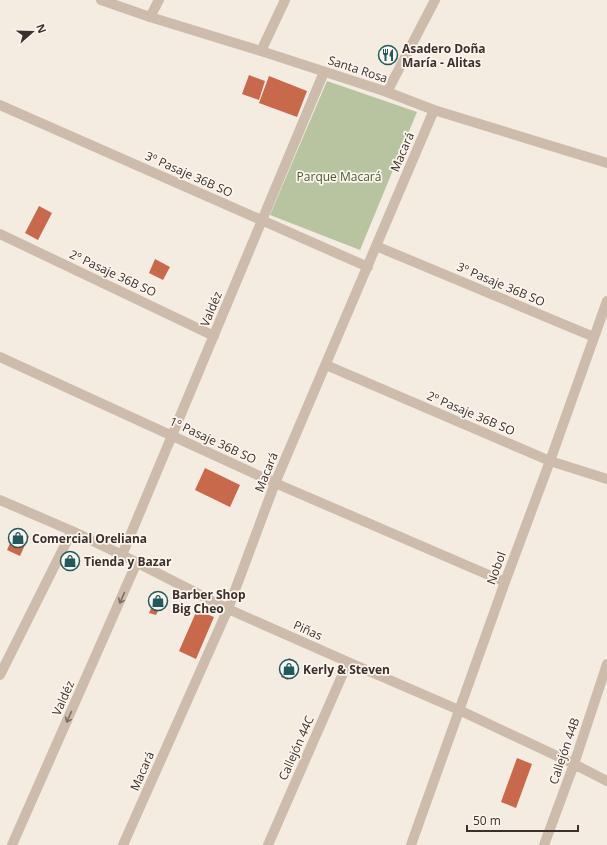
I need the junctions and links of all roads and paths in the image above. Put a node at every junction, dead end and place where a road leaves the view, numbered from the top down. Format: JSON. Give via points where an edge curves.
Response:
{"nodes":[{"id":1,"x":101,"y":0,"type":"edge"},
{"id":2,"x":159,"y":0,"type":"edge"},
{"id":3,"x":285,"y":0,"type":"edge"},
{"id":4,"x":435,"y":0,"type":"edge"},
{"id":5,"x":150,"y":17,"type":"junction"},
{"id":6,"x":261,"y":51,"type":"junction"},
{"id":7,"x":324,"y":72,"type":"junction"},
{"id":8,"x":387,"y":92,"type":"junction"},
{"id":9,"x":0,"y":105,"type":"edge"},
{"id":10,"x":434,"y":110,"type":"junction"},
{"id":11,"x":607,"y":163,"type":"edge"},
{"id":12,"x":262,"y":221,"type":"junction"},
{"id":13,"x":0,"y":234,"type":"edge"},
{"id":14,"x":376,"y":246,"type":"junction"},
{"id":15,"x":368,"y":267,"type":"junction"},
{"id":16,"x":607,"y":301,"type":"edge"},
{"id":17,"x":214,"y":336,"type":"junction"},
{"id":18,"x":594,"y":337,"type":"junction"},
{"id":19,"x":0,"y":357,"type":"edge"},
{"id":20,"x":326,"y":365,"type":"junction"},
{"id":21,"x":172,"y":436,"type":"junction"},
{"id":22,"x":550,"y":461,"type":"junction"},
{"id":23,"x":607,"y":480,"type":"edge"},
{"id":24,"x":275,"y":483,"type":"junction"},
{"id":25,"x":0,"y":500,"type":"edge"},
{"id":26,"x":72,"y":531,"type":"junction"},
{"id":27,"x":122,"y":555,"type":"junction"},
{"id":28,"x":137,"y":562,"type":"junction"},
{"id":29,"x":505,"y":582,"type":"junction"},
{"id":30,"x":228,"y":609,"type":"junction"},
{"id":31,"x":348,"y":662,"type":"junction"},
{"id":32,"x":607,"y":664,"type":"edge"},
{"id":33,"x":0,"y":674,"type":"edge"},
{"id":34,"x":459,"y":710,"type":"junction"},
{"id":35,"x":574,"y":764,"type":"junction"},
{"id":36,"x":607,"y":781,"type":"edge"},
{"id":37,"x":12,"y":845,"type":"edge"},
{"id":38,"x":124,"y":845,"type":"edge"},
{"id":39,"x":268,"y":845,"type":"edge"},
{"id":40,"x":411,"y":845,"type":"edge"},
{"id":41,"x":544,"y":845,"type":"edge"}],
"edges":[{"from":1,"to":5,"type":"street","name":"Santa Rosa"},
{"from":2,"to":5,"type":"street"},
{"from":3,"to":6,"type":"street"},
{"from":4,"to":8,"type":"street"},
{"from":5,"to":6,"type":"street","name":"Santa Rosa"},
{"from":6,"to":7,"type":"street","name":"Santa Rosa"},
{"from":7,"to":8,"type":"street","name":"Santa Rosa"},
{"from":7,"to":12,"type":"street","name":"Valdéz"},
{"from":8,"to":10,"type":"street","name":"Santa Rosa"},
{"from":9,"to":12,"type":"street","name":"3º Pasaje 36B SO"},
{"from":10,"to":11,"type":"street","name":"Santa Rosa"},
{"from":10,"to":14,"type":"street","name":"Macará"},
{"from":12,"to":15,"type":"street","name":"3º Pasaje 36B SO"},
{"from":12,"to":17,"type":"street","name":"Valdéz"},
{"from":13,"to":17,"type":"street","name":"2º Pasaje 36B SO"},
{"from":14,"to":15,"type":"street","name":"Macará"},
{"from":14,"to":18,"type":"street","name":"3º Pasaje 36B SO"},
{"from":15,"to":20,"type":"street","name":"Macará"},
{"from":16,"to":18,"type":"street","name":"Nobol"},
{"from":17,"to":21,"type":"street","name":"Valdéz"},
{"from":18,"to":22,"type":"street","name":"Nobol"},
{"from":19,"to":21,"type":"street","name":"1º Pasaje 36B SO"},
{"from":20,"to":22,"type":"street","name":"2º Pasaje 36B SO"},
{"from":20,"to":24,"type":"street","name":"Macará"},
{"from":21,"to":24,"type":"street","name":"1º Pasaje 36B SO"},
{"from":21,"to":27,"type":"street","name":"Valdéz"},
{"from":22,"to":23,"type":"street","name":"2º Pasaje 36B SO"},
{"from":22,"to":29,"type":"street","name":"Nobol"},
{"from":24,"to":29,"type":"street","name":"1º Pasaje 36B SO"},
{"from":24,"to":30,"type":"street","name":"Macará"},
{"from":25,"to":26,"type":"street","name":"Piñas"},
{"from":26,"to":27,"type":"street","name":"Piñas"},
{"from":26,"to":33,"type":"street"},
{"from":27,"to":28,"type":"street","name":"Piñas"},
{"from":28,"to":30,"type":"street","name":"Piñas"},
{"from":28,"to":37,"type":"street","name":"Valdéz","one_way":true},
{"from":29,"to":34,"type":"street","name":"Nobol"},
{"from":30,"to":31,"type":"street","name":"Piñas"},
{"from":30,"to":38,"type":"street","name":"Macará"},
{"from":31,"to":34,"type":"street","name":"Piñas"},
{"from":31,"to":39,"type":"street","name":"Callejón 44C"},
{"from":32,"to":35,"type":"street","name":"Callejón 44B"},
{"from":34,"to":35,"type":"street","name":"Piñas"},
{"from":34,"to":40,"type":"street","name":"Nobol"},
{"from":35,"to":36,"type":"street","name":"Piñas"},
{"from":35,"to":41,"type":"street","name":"Callejón 44B"}]}
